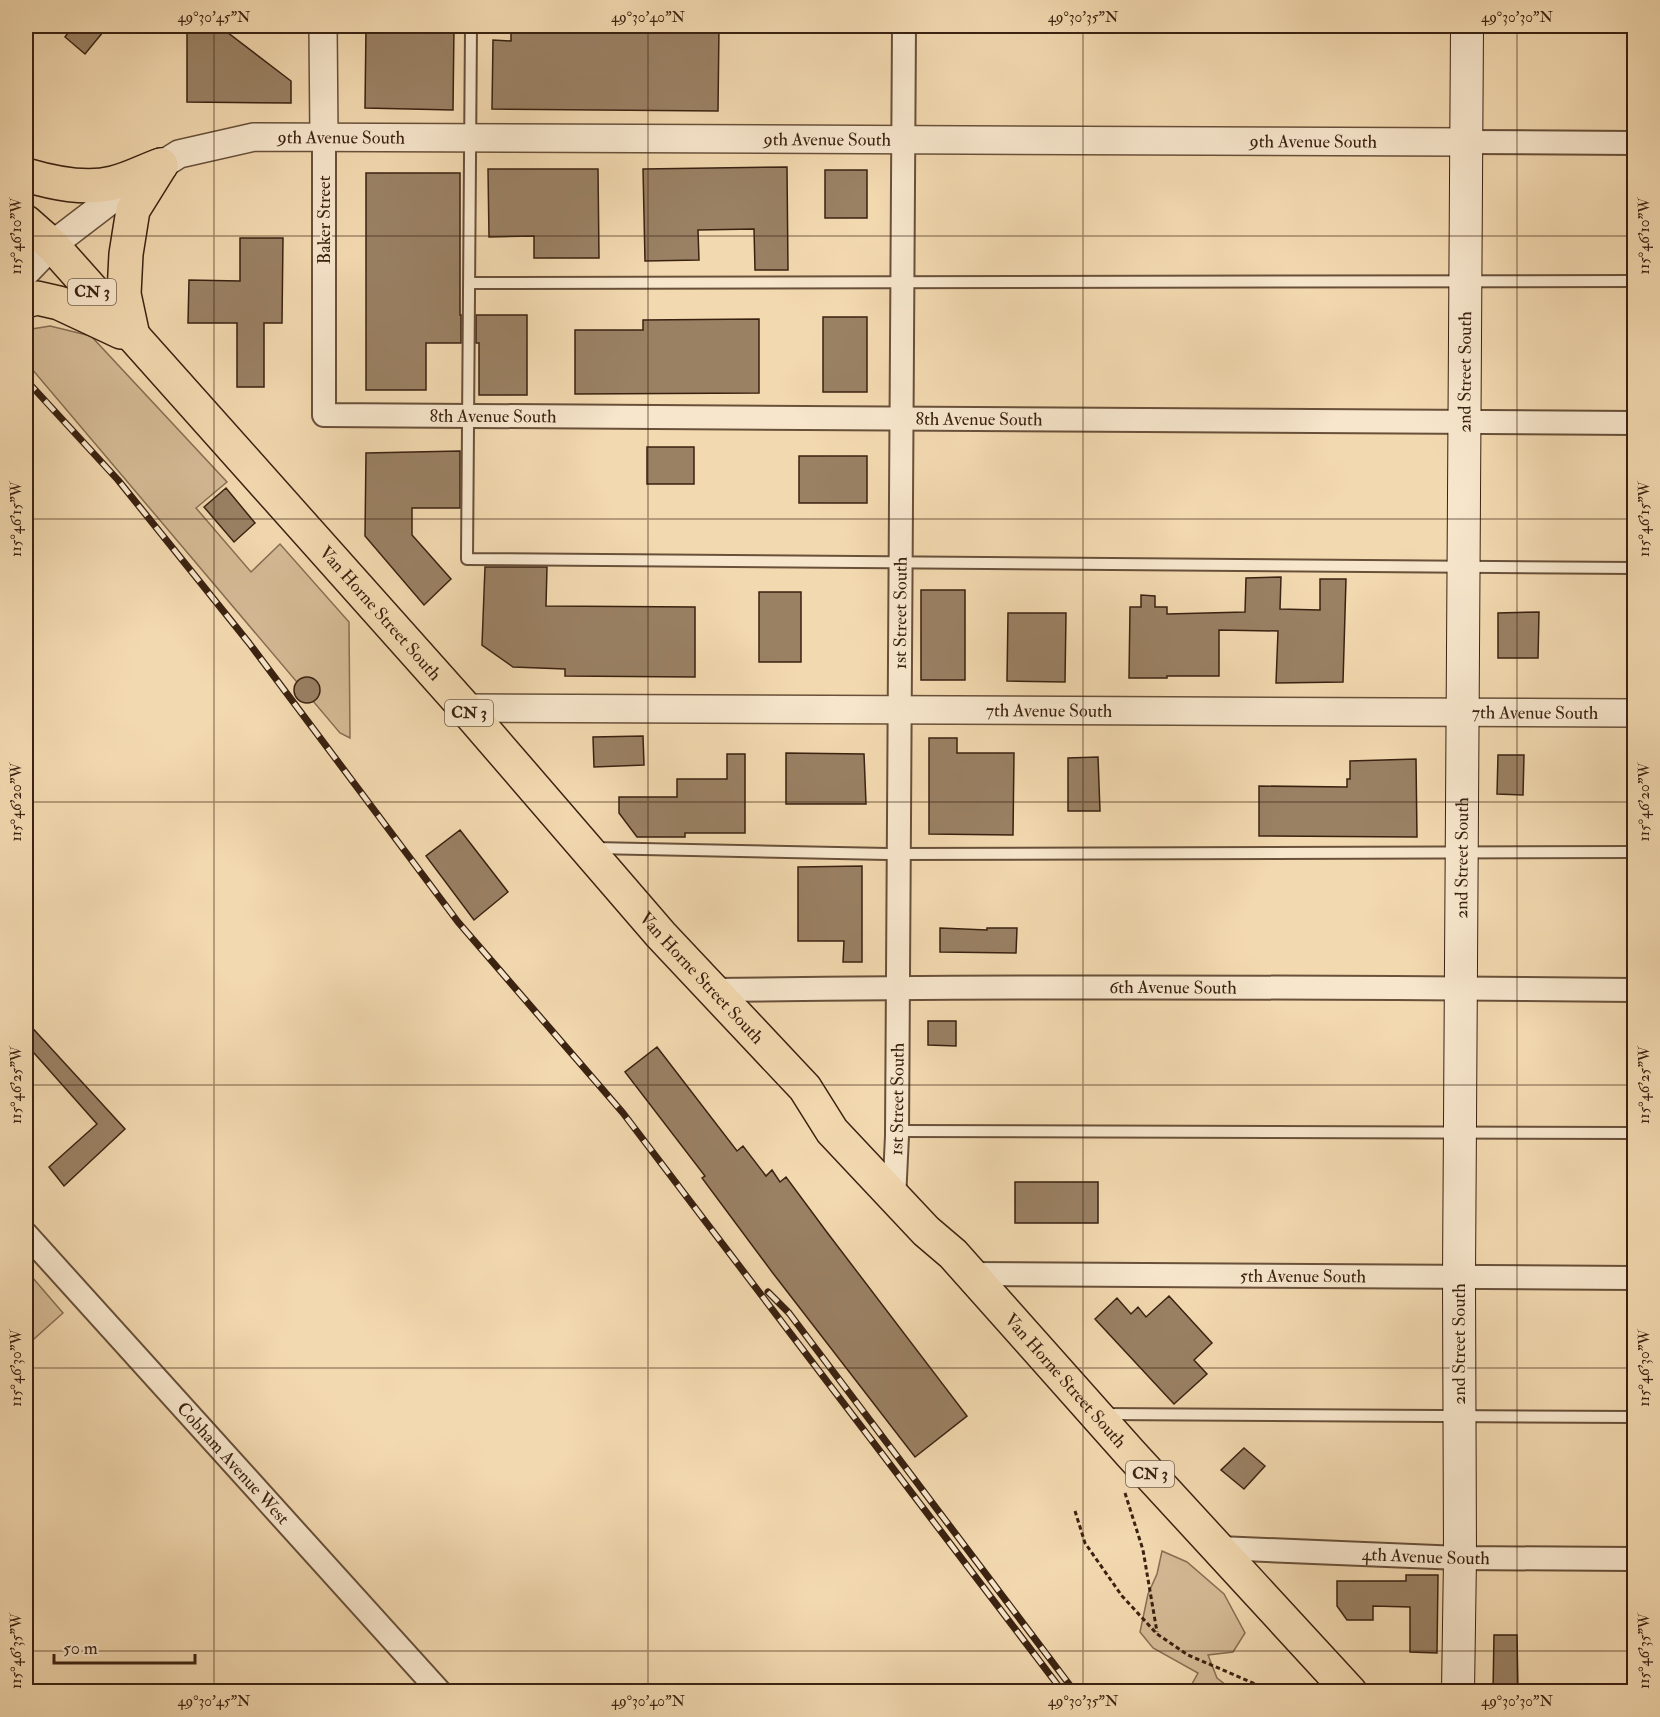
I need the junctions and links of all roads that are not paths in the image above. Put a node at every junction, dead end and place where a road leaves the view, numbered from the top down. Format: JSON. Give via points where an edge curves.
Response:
{"nodes":[{"id":1,"x":323,"y":26,"type":"edge"},
{"id":2,"x":471,"y":26,"type":"edge"},
{"id":3,"x":904,"y":26,"type":"edge"},
{"id":4,"x":1467,"y":26,"type":"edge"},
{"id":5,"x":324,"y":137,"type":"junction"},
{"id":6,"x":470,"y":138,"type":"junction"},
{"id":7,"x":903,"y":140,"type":"junction"},
{"id":8,"x":1466,"y":142,"type":"junction"},
{"id":9,"x":1635,"y":143,"type":"edge"},
{"id":10,"x":162,"y":165,"type":"junction"},
{"id":11,"x":26,"y":175,"type":"edge"},
{"id":12,"x":26,"y":222,"type":"edge"},
{"id":13,"x":52,"y":245,"type":"junction"},
{"id":14,"x":26,"y":272,"type":"edge"},
{"id":15,"x":1635,"y":281,"type":"edge"},
{"id":16,"x":1466,"y":282,"type":"junction"},
{"id":17,"x":902,"y":283,"type":"junction"},
{"id":18,"x":469,"y":284,"type":"junction"},
{"id":19,"x":26,"y":301,"type":"edge"},
{"id":20,"x":133,"y":338,"type":"junction"},
{"id":21,"x":324,"y":416,"type":"joint"},
{"id":22,"x":468,"y":416,"type":"junction"},
{"id":23,"x":902,"y":418,"type":"junction"},
{"id":24,"x":1465,"y":422,"type":"junction"},
{"id":25,"x":1635,"y":423,"type":"edge"},
{"id":26,"x":901,"y":563,"type":"junction"},
{"id":27,"x":1464,"y":567,"type":"junction"},
{"id":28,"x":1635,"y":568,"type":"edge"},
{"id":29,"x":464,"y":708,"type":"junction"},
{"id":30,"x":900,"y":710,"type":"junction"},
{"id":31,"x":1463,"y":712,"type":"junction"},
{"id":32,"x":1635,"y":713,"type":"edge"},
{"id":33,"x":584,"y":848,"type":"junction"},
{"id":34,"x":1462,"y":852,"type":"junction"},
{"id":35,"x":1635,"y":852,"type":"edge"},
{"id":36,"x":899,"y":854,"type":"junction"},
{"id":37,"x":898,"y":987,"type":"junction"},
{"id":38,"x":1461,"y":988,"type":"junction"},
{"id":39,"x":713,"y":990,"type":"junction"},
{"id":40,"x":1635,"y":990,"type":"edge"},
{"id":41,"x":897,"y":1131,"type":"junction"},
{"id":42,"x":1460,"y":1132,"type":"junction"},
{"id":43,"x":1635,"y":1133,"type":"edge"},
{"id":44,"x":895,"y":1185,"type":"junction"},
{"id":45,"x":26,"y":1234,"type":"edge"},
{"id":46,"x":962,"y":1264,"type":"junction"},
{"id":47,"x":1459,"y":1277,"type":"junction"},
{"id":48,"x":1635,"y":1278,"type":"edge"},
{"id":49,"x":1095,"y":1414,"type":"junction"},
{"id":50,"x":1460,"y":1416,"type":"junction"},
{"id":51,"x":1635,"y":1418,"type":"edge"},
{"id":52,"x":1219,"y":1548,"type":"junction"},
{"id":53,"x":1460,"y":1558,"type":"junction"},
{"id":54,"x":1635,"y":1559,"type":"edge"},
{"id":55,"x":440,"y":1692,"type":"edge"},
{"id":56,"x":1350,"y":1692,"type":"edge"},
{"id":57,"x":1458,"y":1692,"type":"edge"}],
"edges":[{"from":1,"to":5,"type":"street","name":"Baker Street"},
{"from":2,"to":6,"type":"lane"},
{"from":3,"to":7,"type":"street","name":"1st Street South"},
{"from":4,"to":8,"type":"main road","name":"2nd Street South"},
{"from":5,"to":6,"type":"street","name":"9th Avenue South"},
{"from":5,"to":10,"type":"street","name":"9th Avenue South","via":[[254,137],[179,153]]},
{"from":5,"to":21,"type":"street","name":"Baker Street"},
{"from":6,"to":7,"type":"street","name":"9th Avenue South"},
{"from":6,"to":18,"type":"lane"},
{"from":7,"to":8,"type":"street","name":"9th Avenue South"},
{"from":7,"to":17,"type":"street","name":"1st Street South"},
{"from":8,"to":9,"type":"street","name":"9th Avenue South"},
{"from":8,"to":16,"type":"main road","name":"2nd Street South"},
{"from":10,"to":11,"type":"highway","via":[[113,183],[82,186]]},
{"from":10,"to":13,"type":"street","name":"9th Avenue South"},
{"from":10,"to":20,"type":"highway","via":[[133,210],[124,294]]},
{"from":12,"to":13,"type":"highway","number":"CN 3"},
{"from":13,"to":14,"type":"street","name":"9th Avenue South"},
{"from":13,"to":20,"type":"highway","name":"Van Horne Street South","number":"CN 3"},
{"from":15,"to":16,"type":"lane"},
{"from":16,"to":17,"type":"lane"},
{"from":16,"to":24,"type":"main road","name":"2nd Street South"},
{"from":17,"to":18,"type":"lane"},
{"from":17,"to":23,"type":"street","name":"1st Street South"},
{"from":18,"to":22,"type":"lane"},
{"from":19,"to":20,"type":"highway","via":[[37,297],[59,303]]},
{"from":20,"to":29,"type":"highway","name":"Van Horne Street South","number":"CN 3"},
{"from":21,"to":22,"type":"street","name":"8th Avenue South"},
{"from":22,"to":23,"type":"street","name":"8th Avenue South"},
{"from":22,"to":26,"type":"lane","via":[[467,559]]},
{"from":23,"to":24,"type":"street","name":"8th Avenue South"},
{"from":23,"to":26,"type":"street","name":"1st Street South"},
{"from":24,"to":25,"type":"street","name":"8th Avenue South"},
{"from":24,"to":27,"type":"main road","name":"2nd Street South"},
{"from":26,"to":27,"type":"lane"},
{"from":26,"to":30,"type":"street","name":"1st Street South"},
{"from":27,"to":28,"type":"lane"},
{"from":27,"to":31,"type":"main road","name":"2nd Street South"},
{"from":29,"to":30,"type":"street","name":"7th Avenue South"},
{"from":29,"to":33,"type":"highway","name":"Van Horne Street South","number":"CN 3"},
{"from":30,"to":31,"type":"street","name":"7th Avenue South"},
{"from":30,"to":36,"type":"street","name":"1st Street South"},
{"from":31,"to":32,"type":"street","name":"7th Avenue South"},
{"from":31,"to":34,"type":"main road","name":"2nd Street South"},
{"from":33,"to":36,"type":"lane"},
{"from":33,"to":39,"type":"highway","name":"Van Horne Street South","number":"CN 3"},
{"from":34,"to":35,"type":"lane"},
{"from":34,"to":36,"type":"lane"},
{"from":34,"to":38,"type":"main road","name":"2nd Street South"},
{"from":36,"to":37,"type":"street","name":"1st Street South"},
{"from":37,"to":38,"type":"street","name":"6th Avenue South"},
{"from":37,"to":39,"type":"street","name":"6th Avenue South"},
{"from":37,"to":41,"type":"street","name":"1st Street South"},
{"from":38,"to":40,"type":"street","name":"6th Avenue South"},
{"from":38,"to":42,"type":"main road","name":"2nd Street South"},
{"from":39,"to":44,"type":"highway","name":"Van Horne Street South","number":"CN 3","via":[[805,1088],[831,1131]]},
{"from":41,"to":42,"type":"lane"},
{"from":41,"to":44,"type":"street","name":"1st Street South"},
{"from":42,"to":43,"type":"lane"},
{"from":42,"to":47,"type":"main road","name":"2nd Street South"},
{"from":44,"to":46,"type":"highway","name":"Van Horne Street South","number":"CN 3","via":[[926,1231]]},
{"from":45,"to":55,"type":"street","name":"Cobham Avenue West"},
{"from":46,"to":47,"type":"street","name":"5th Avenue South"},
{"from":46,"to":49,"type":"highway","name":"Van Horne Street South","number":"CN 3"},
{"from":47,"to":48,"type":"street","name":"5th Avenue South"},
{"from":47,"to":50,"type":"main road","name":"2nd Street South"},
{"from":49,"to":50,"type":"lane"},
{"from":49,"to":52,"type":"highway","name":"Van Horne Street South","number":"CN 3"},
{"from":50,"to":51,"type":"lane"},
{"from":50,"to":53,"type":"main road","name":"2nd Street South"},
{"from":52,"to":53,"type":"street","name":"4th Avenue South"},
{"from":52,"to":56,"type":"highway","name":"Van Horne Street South","number":"CN 3"},
{"from":53,"to":54,"type":"street","name":"4th Avenue South"},
{"from":53,"to":57,"type":"main road","name":"2nd Street South"}]}
